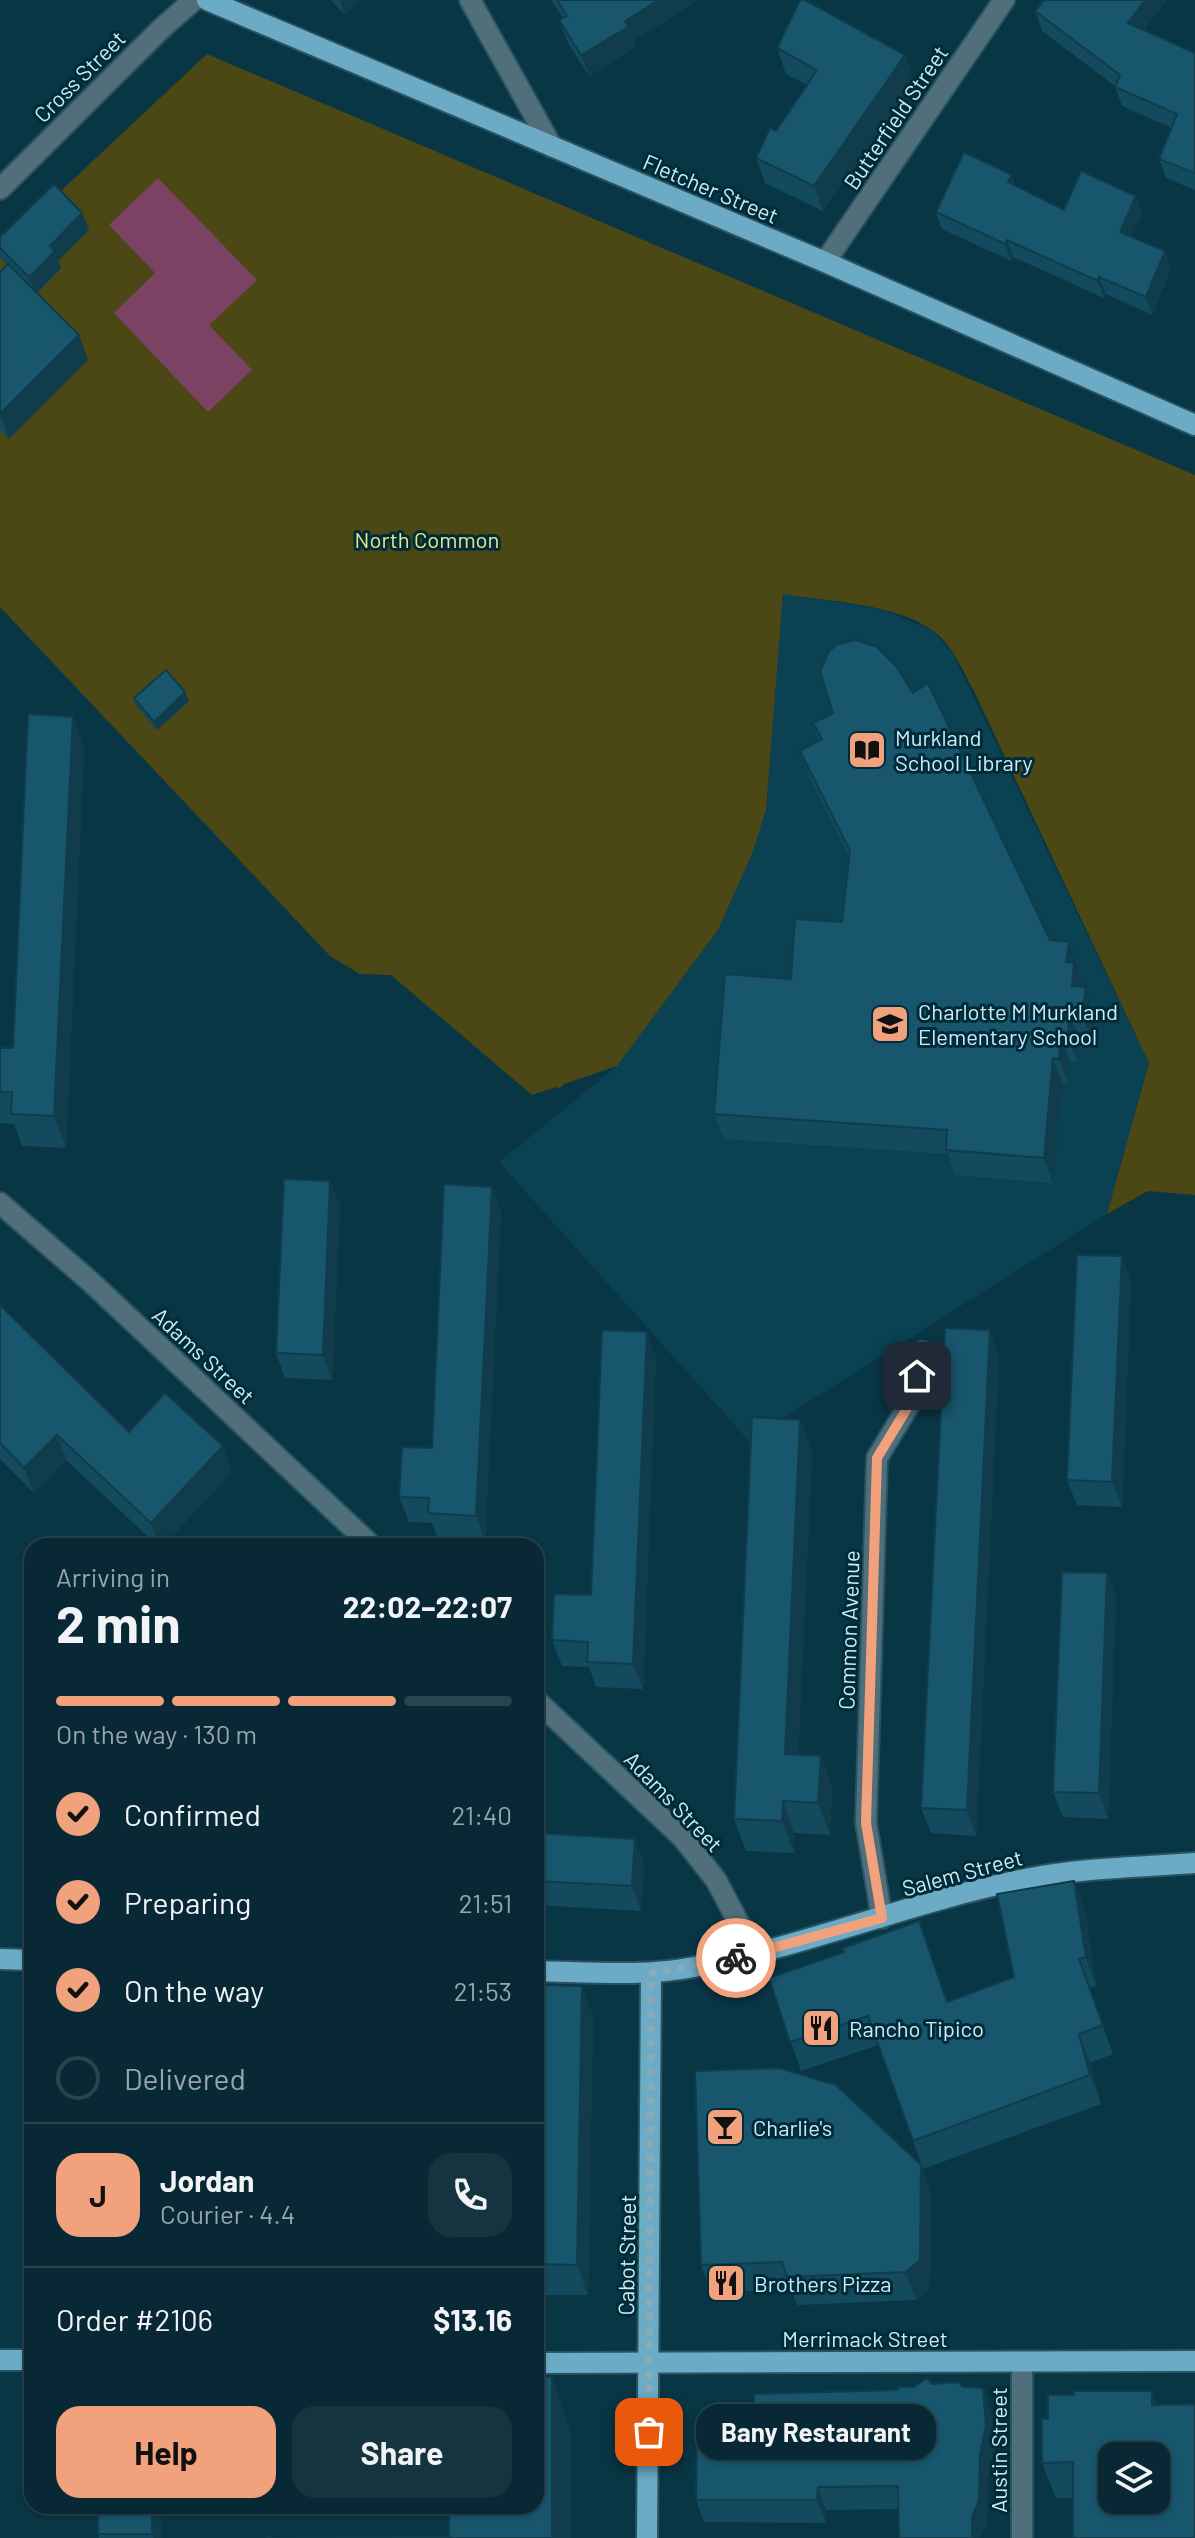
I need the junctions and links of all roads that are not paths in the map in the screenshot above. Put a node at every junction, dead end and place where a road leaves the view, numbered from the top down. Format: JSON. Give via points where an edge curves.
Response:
{"nodes":[{"id":1,"x":194,"y":0,"type":"edge"},
{"id":2,"x":207,"y":0,"type":"edge"},
{"id":3,"x":470,"y":0,"type":"edge"},
{"id":4,"x":1004,"y":0,"type":"edge"},
{"id":5,"x":552,"y":147,"type":"junction"},
{"id":6,"x":0,"y":189,"type":"edge"},
{"id":7,"x":825,"y":262,"type":"junction"},
{"id":8,"x":1195,"y":425,"type":"edge"},
{"id":9,"x":0,"y":1203,"type":"edge"},
{"id":10,"x":922,"y":1352,"type":"dead end"},
{"id":11,"x":363,"y":1538,"type":"edge"},
{"id":12,"x":544,"y":1708,"type":"edge"},
{"id":13,"x":1195,"y":1863,"type":"edge"},
{"id":14,"x":882,"y":1918,"type":"junction"},
{"id":15,"x":755,"y":1954,"type":"junction"},
{"id":16,"x":0,"y":1959,"type":"edge"},
{"id":17,"x":24,"y":1960,"type":"edge"},
{"id":18,"x":544,"y":1971,"type":"edge"},
{"id":19,"x":651,"y":1973,"type":"junction"},
{"id":20,"x":0,"y":2360,"type":"edge"},
{"id":21,"x":24,"y":2360,"type":"edge"},
{"id":22,"x":1195,"y":2361,"type":"edge"},
{"id":23,"x":649,"y":2362,"type":"junction"},
{"id":24,"x":1022,"y":2362,"type":"junction"},
{"id":25,"x":544,"y":2363,"type":"edge"},
{"id":26,"x":647,"y":2538,"type":"edge"},
{"id":27,"x":1022,"y":2538,"type":"edge"}],
"edges":[{"from":1,"to":6,"type":"street","name":"Cross Street"},
{"from":2,"to":5,"type":"main road","name":"Fletcher Street"},
{"from":3,"to":5,"type":"street"},
{"from":4,"to":7,"type":"street","name":"Butterfield Street"},
{"from":5,"to":7,"type":"main road","name":"Fletcher Street"},
{"from":7,"to":8,"type":"main road","name":"Fletcher Street"},
{"from":9,"to":11,"type":"street","name":"Adams Street"},
{"from":10,"to":14,"type":"street","name":"Common Avenue","via":[[912,1400],[877,1458],[866,1823]]},
{"from":12,"to":15,"type":"street","name":"Adams Street","via":[[683,1838],[716,1880]]},
{"from":13,"to":14,"type":"main road","name":"Salem Street","via":[[1037,1877]]},
{"from":14,"to":15,"type":"main road","name":"Salem Street"},
{"from":15,"to":19,"type":"main road","name":"Salem Street"},
{"from":16,"to":17,"type":"main road"},
{"from":18,"to":19,"type":"main road","name":"Salem Street"},
{"from":19,"to":23,"type":"main road","name":"Cabot Street"},
{"from":20,"to":21,"type":"main road"},
{"from":22,"to":24,"type":"main road","name":"Merrimack Street"},
{"from":23,"to":24,"type":"main road","name":"Merrimack Street"},
{"from":23,"to":25,"type":"main road","name":"Merrimack Street"},
{"from":23,"to":26,"type":"main road","name":"Cabot Street"},
{"from":24,"to":27,"type":"street","name":"Austin Street"}]}
